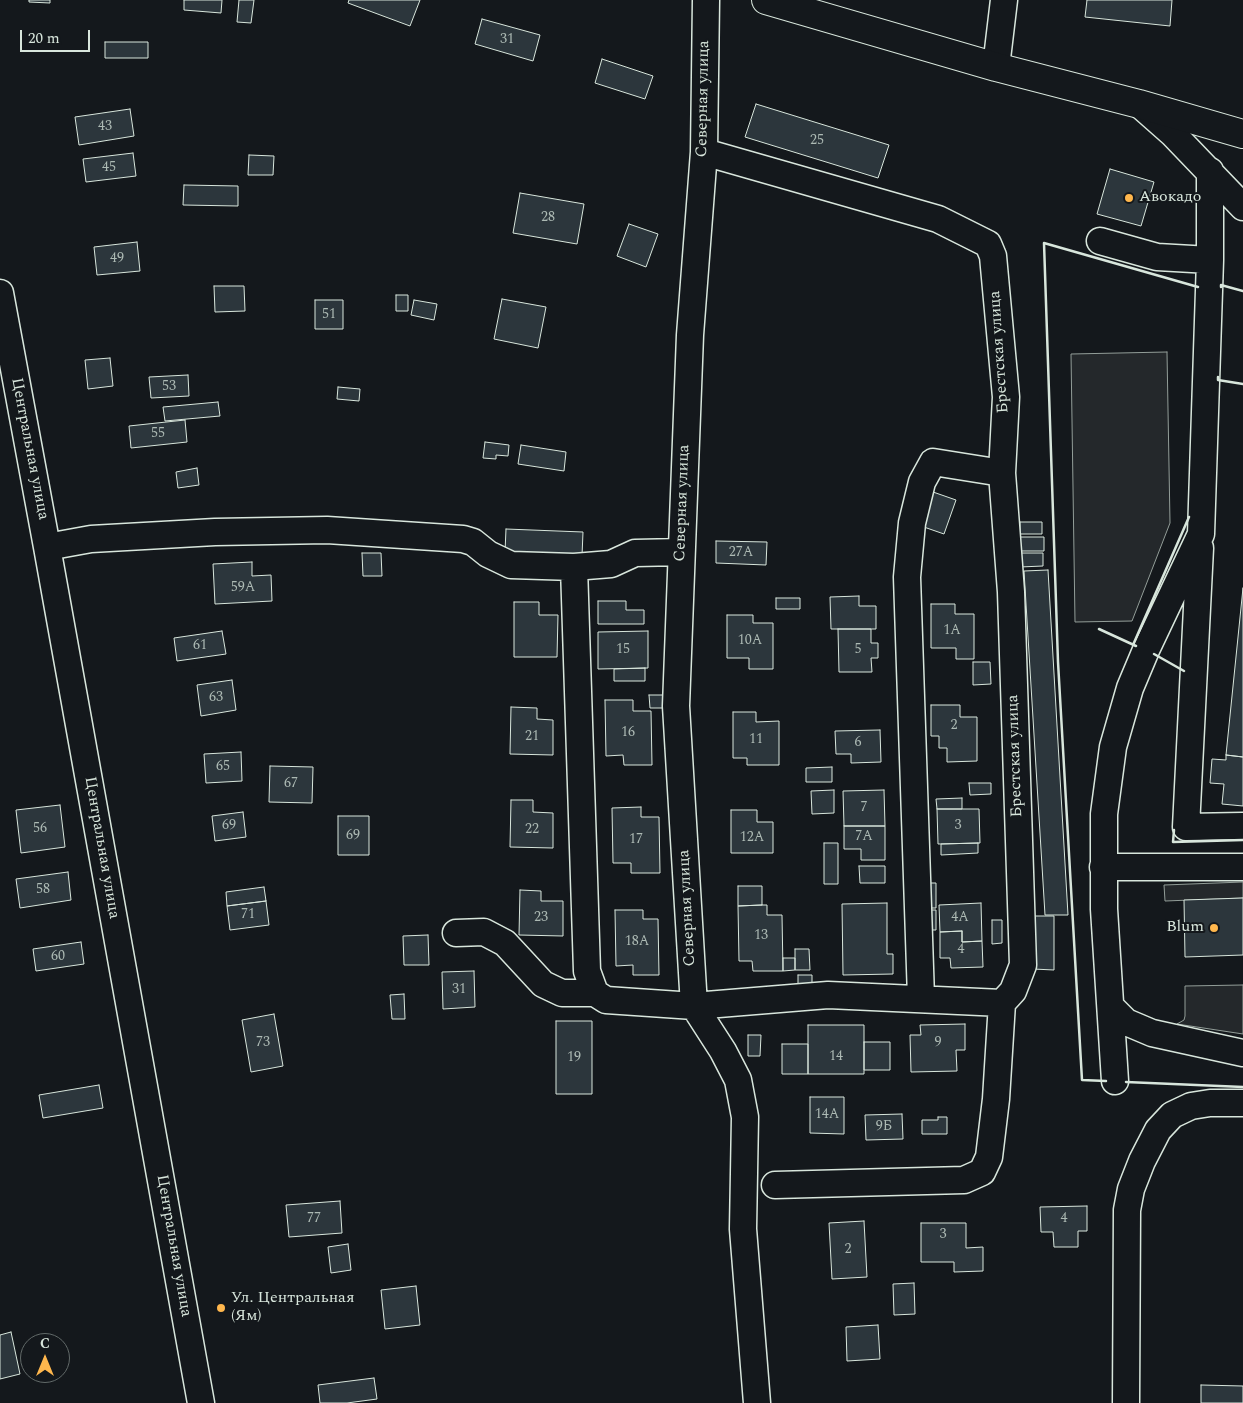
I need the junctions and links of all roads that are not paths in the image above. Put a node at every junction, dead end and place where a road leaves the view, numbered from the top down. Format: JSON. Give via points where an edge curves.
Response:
{"nodes":[{"id":1,"x":706,"y":0,"type":"edge"},
{"id":2,"x":766,"y":0,"type":"edge"},
{"id":3,"x":1004,"y":0,"type":"edge"},
{"id":4,"x":996,"y":67,"type":"junction"},
{"id":5,"x":1139,"y":104,"type":"junction"},
{"id":6,"x":1243,"y":134,"type":"edge"},
{"id":7,"x":704,"y":152,"type":"junction"},
{"id":8,"x":1210,"y":172,"type":"junction"},
{"id":9,"x":1243,"y":207,"type":"edge"},
{"id":10,"x":1100,"y":241,"type":"dead end"},
{"id":11,"x":1210,"y":260,"type":"junction"},
{"id":12,"x":0,"y":293,"type":"edge"},
{"id":13,"x":3,"y":330,"type":"edge"},
{"id":14,"x":1002,"y":473,"type":"junction"},
{"id":15,"x":1201,"y":534,"type":"junction"},
{"id":16,"x":47,"y":547,"type":"junction"},
{"id":17,"x":681,"y":552,"type":"junction"},
{"id":18,"x":574,"y":567,"type":"junction"},
{"id":19,"x":1243,"y":826,"type":"edge"},
{"id":20,"x":1103,"y":867,"type":"junction"},
{"id":21,"x":1243,"y":867,"type":"edge"},
{"id":22,"x":456,"y":933,"type":"dead end"},
{"id":23,"x":595,"y":993,"type":"junction"},
{"id":24,"x":920,"y":998,"type":"junction"},
{"id":25,"x":1002,"y":1003,"type":"junction"},
{"id":26,"x":690,"y":1006,"type":"junction"},
{"id":27,"x":1111,"y":1007,"type":"junction"},
{"id":28,"x":1243,"y":1053,"type":"edge"},
{"id":29,"x":1115,"y":1082,"type":"dead end"},
{"id":30,"x":1243,"y":1103,"type":"edge"},
{"id":31,"x":775,"y":1185,"type":"dead end"},
{"id":32,"x":201,"y":1403,"type":"edge"},
{"id":33,"x":757,"y":1403,"type":"edge"},
{"id":34,"x":1126,"y":1403,"type":"edge"}],
"edges":[{"from":1,"to":7,"type":"street","name":"Северная улица"},
{"from":2,"to":4,"type":"main road"},
{"from":3,"to":4,"type":"street"},
{"from":4,"to":5,"type":"main road"},
{"from":5,"to":6,"type":"main road"},
{"from":5,"to":8,"type":"street"},
{"from":7,"to":14,"type":"street","name":"Брестская улица","via":[[938,219],[988,244],[993,256],[1006,397]]},
{"from":7,"to":17,"type":"street","name":"Северная улица","via":[[690,335]]},
{"from":8,"to":9,"type":"street"},
{"from":8,"to":11,"type":"street"},
{"from":10,"to":11,"type":"street","via":[[1157,257]]},
{"from":11,"to":15,"type":"street"},
{"from":12,"to":13,"type":"street","name":"Центральная улица"},
{"from":13,"to":16,"type":"street","name":"Центральная улица"},
{"from":14,"to":24,"type":"street","via":[[933,462],[922,482],[912,523],[907,577]]},
{"from":14,"to":25,"type":"street","name":"Брестская улица","via":[[1011,592],[1023,964],[1013,991]]},
{"from":15,"to":19,"type":"street","via":[[1186,827]]},
{"from":15,"to":20,"type":"street","via":[[1130,688],[1107,781]]},
{"from":16,"to":18,"type":"street","via":[[91,539],[327,530],[463,539],[474,542],[488,554],[511,565]]},
{"from":16,"to":32,"type":"street","name":"Центральная улица"},
{"from":17,"to":18,"type":"street","via":[[635,553],[611,564]]},
{"from":17,"to":26,"type":"street","name":"Северная улица","via":[[676,706]]},
{"from":18,"to":23,"type":"street","via":[[586,971]]},
{"from":20,"to":21,"type":"street"},
{"from":20,"to":27,"type":"street"},
{"from":22,"to":23,"type":"street","via":[[484,932],[505,944],[543,984],[562,993]]},
{"from":23,"to":26,"type":"street","via":[[606,1000]]},
{"from":24,"to":25,"type":"street"},
{"from":24,"to":26,"type":"street","via":[[828,994]]},
{"from":25,"to":31,"type":"street","via":[[994,1119],[989,1157],[982,1172],[964,1180]]},
{"from":26,"to":33,"type":"street","via":[[723,1051],[738,1080],[745,1117],[744,1229]]},
{"from":27,"to":28,"type":"street","via":[[1126,1022],[1152,1033]]},
{"from":27,"to":29,"type":"street"},
{"from":30,"to":34,"type":"street","via":[[1191,1106],[1172,1115],[1158,1130],[1131,1189],[1128,1210]]}]}
